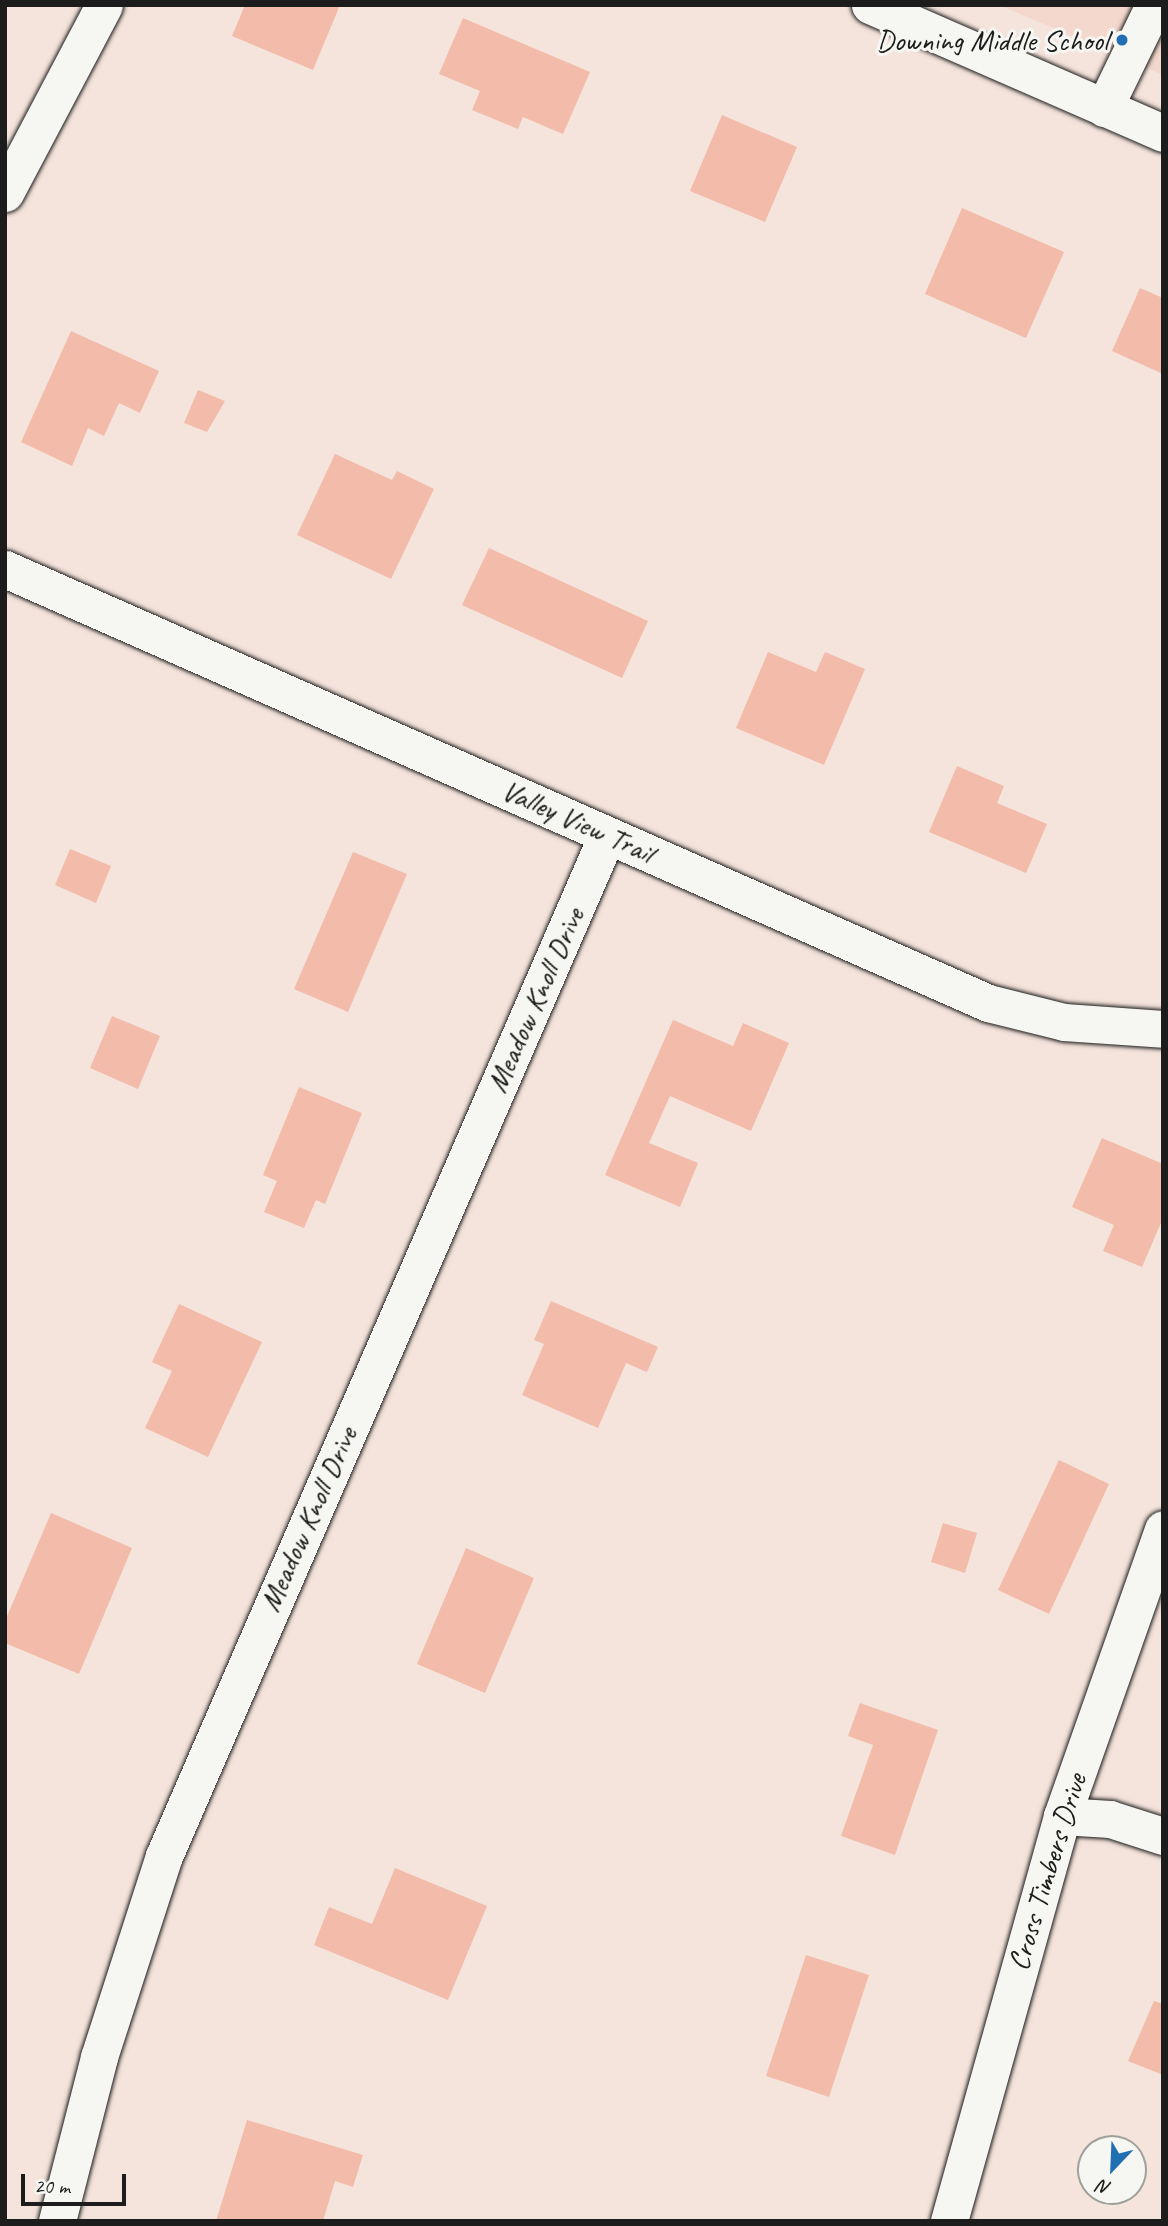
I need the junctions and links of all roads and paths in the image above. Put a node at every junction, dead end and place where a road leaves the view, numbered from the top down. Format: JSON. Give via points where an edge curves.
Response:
{"nodes":[{"id":1,"x":104,"y":5,"type":"edge"},
{"id":2,"x":870,"y":5,"type":"edge"},
{"id":3,"x":1154,"y":5,"type":"edge"},
{"id":4,"x":1104,"y":108,"type":"junction"},
{"id":5,"x":1163,"y":133,"type":"edge"},
{"id":6,"x":5,"y":193,"type":"edge"},
{"id":7,"x":5,"y":569,"type":"edge"},
{"id":8,"x":607,"y":835,"type":"junction"},
{"id":9,"x":1163,"y":1029,"type":"edge"},
{"id":10,"x":1163,"y":1529,"type":"edge"},
{"id":11,"x":1062,"y":1816,"type":"junction"},
{"id":12,"x":1163,"y":1836,"type":"edge"},
{"id":13,"x":57,"y":2221,"type":"edge"},
{"id":14,"x":949,"y":2221,"type":"edge"}],
"edges":[{"from":1,"to":6,"type":"street"},
{"from":2,"to":4,"type":"street"},
{"from":3,"to":4,"type":"street"},
{"from":4,"to":5,"type":"street"},
{"from":7,"to":8,"type":"street","name":"Valley View Trail"},
{"from":8,"to":9,"type":"street","name":"Valley View Trail","via":[[988,1003],[1064,1022]]},
{"from":8,"to":13,"type":"street","name":"Meadow Knoll Drive","via":[[164,1856],[99,2057]]},
{"from":10,"to":11,"type":"street","name":"Cross Timbers Drive"},
{"from":11,"to":12,"type":"street","via":[[1110,1819]]},
{"from":11,"to":14,"type":"street","name":"Cross Timbers Drive"}]}
